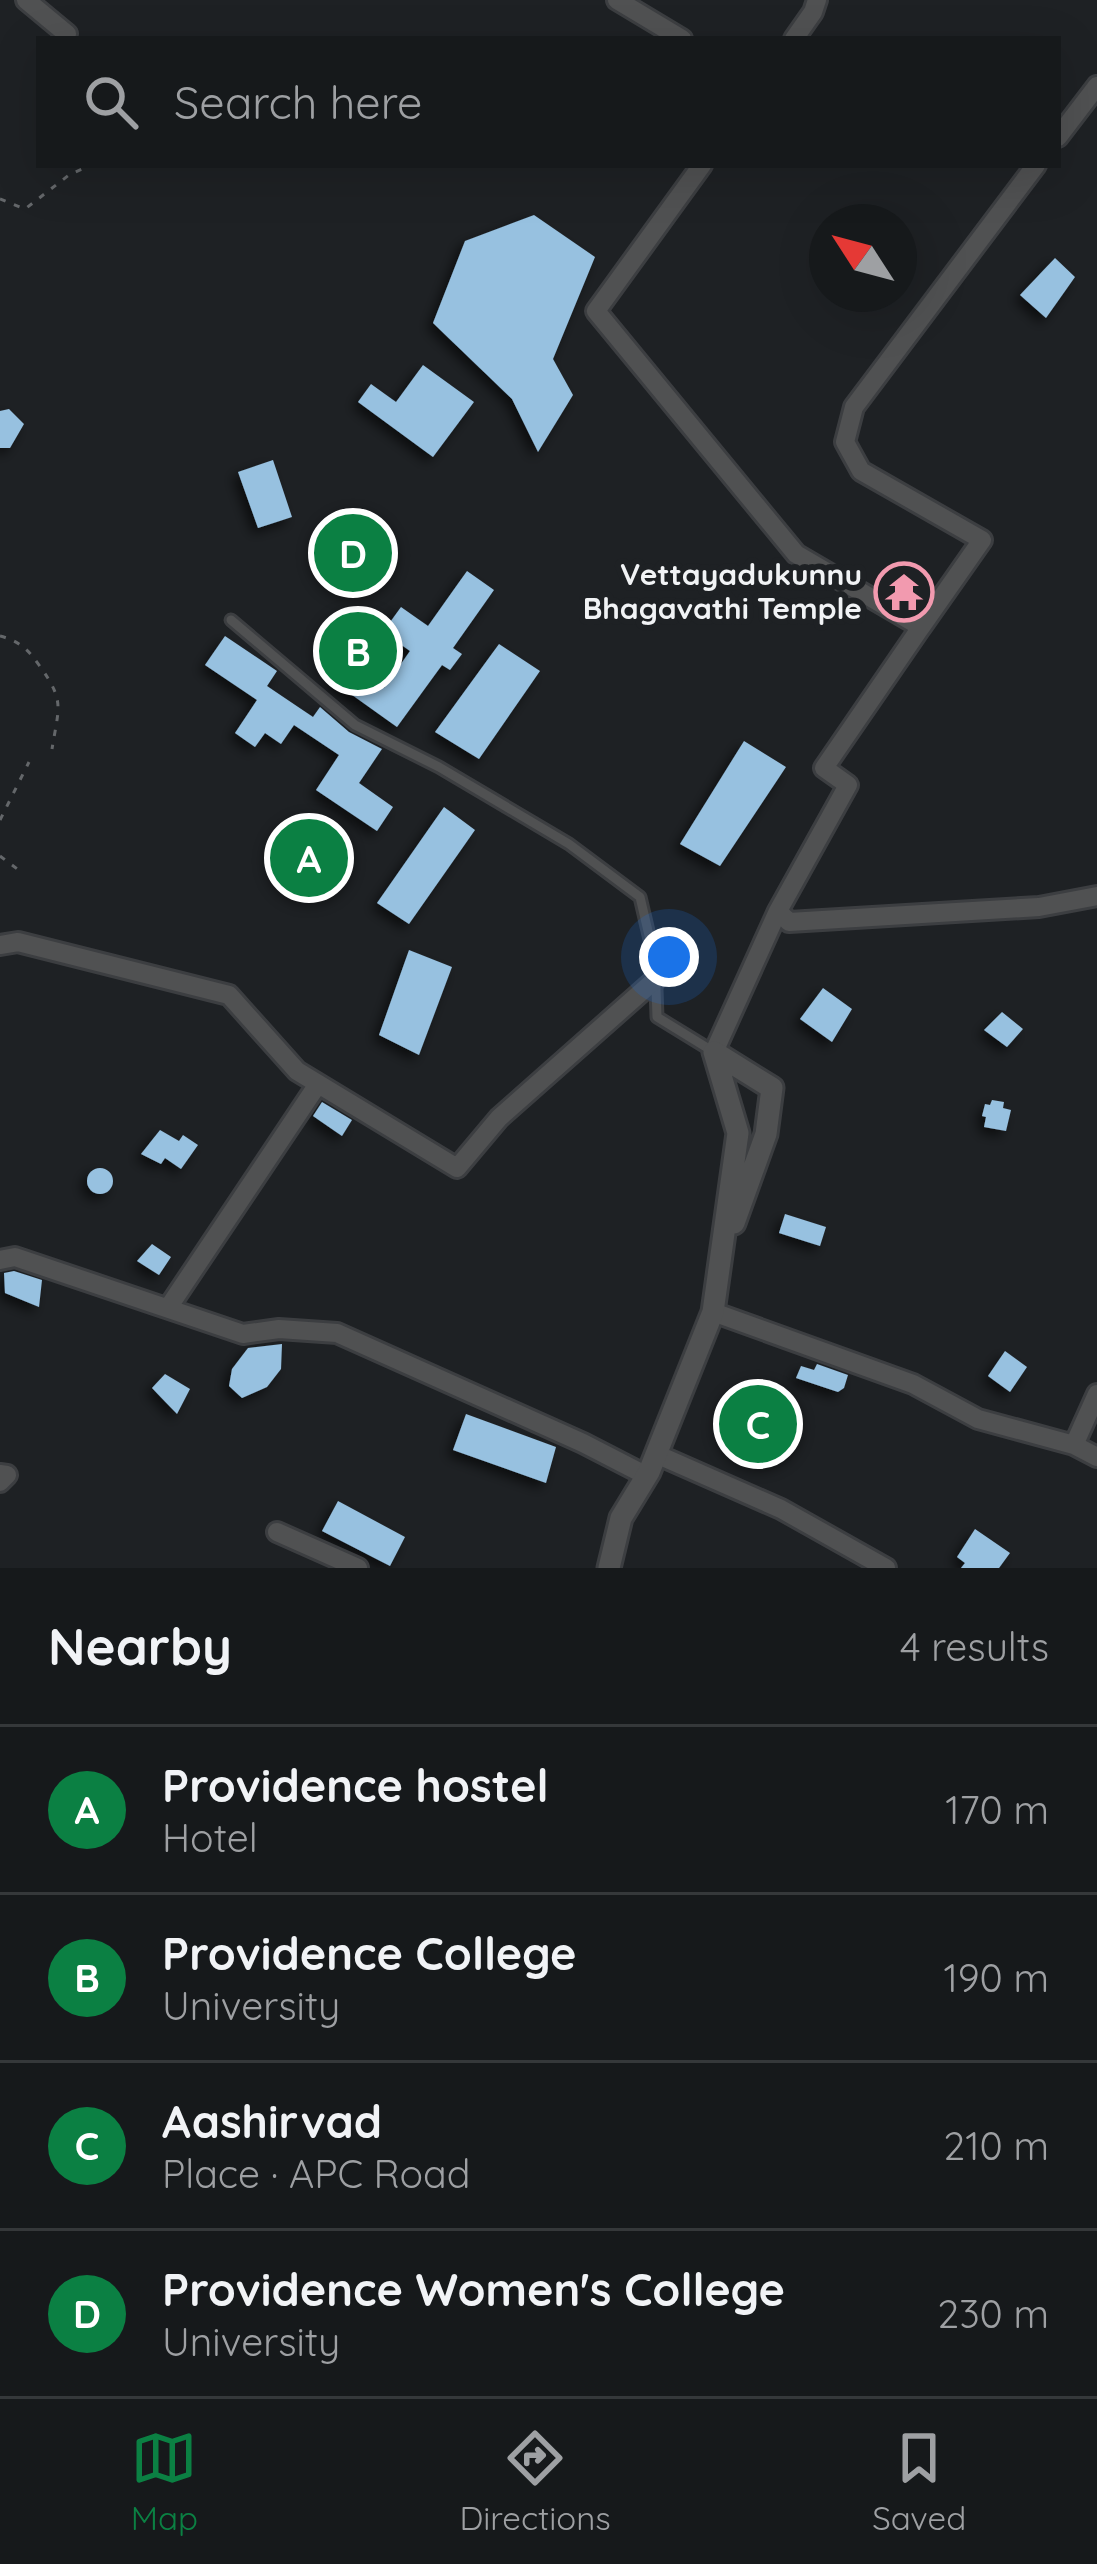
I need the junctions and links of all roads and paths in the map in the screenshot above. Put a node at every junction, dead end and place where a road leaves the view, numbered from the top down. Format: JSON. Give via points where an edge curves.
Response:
{"nodes":[{"id":1,"x":26,"y":0,"type":"edge"},
{"id":2,"x":617,"y":0,"type":"edge"},
{"id":3,"x":817,"y":0,"type":"edge"},
{"id":4,"x":67,"y":34,"type":"dead end"},
{"id":5,"x":677,"y":36,"type":"edge"},
{"id":6,"x":796,"y":36,"type":"edge"},
{"id":7,"x":1097,"y":86,"type":"edge"},
{"id":8,"x":1061,"y":133,"type":"edge"},
{"id":9,"x":85,"y":168,"type":"edge"},
{"id":10,"x":700,"y":168,"type":"edge"},
{"id":11,"x":1034,"y":168,"type":"edge"},
{"id":12,"x":0,"y":199,"type":"edge"},
{"id":13,"x":231,"y":620,"type":"dead end"},
{"id":14,"x":921,"y":626,"type":"junction"},
{"id":15,"x":0,"y":636,"type":"edge"},
{"id":16,"x":52,"y":749,"type":"dead end"},
{"id":17,"x":29,"y":762,"type":"dead end"},
{"id":18,"x":0,"y":820,"type":"edge"},
{"id":19,"x":0,"y":856,"type":"edge"},
{"id":20,"x":20,"y":871,"type":"dead end"},
{"id":21,"x":1097,"y":896,"type":"edge"},
{"id":22,"x":778,"y":911,"type":"junction"},
{"id":23,"x":0,"y":945,"type":"edge"},
{"id":24,"x":656,"y":979,"type":"junction"},
{"id":25,"x":714,"y":1052,"type":"junction"},
{"id":26,"x":318,"y":1084,"type":"junction"},
{"id":27,"x":721,"y":1257,"type":"junction"},
{"id":28,"x":0,"y":1260,"type":"edge"},
{"id":29,"x":168,"y":1308,"type":"junction"},
{"id":30,"x":713,"y":1312,"type":"junction"},
{"id":31,"x":1097,"y":1394,"type":"edge"},
{"id":32,"x":1074,"y":1444,"type":"junction"},
{"id":33,"x":656,"y":1454,"type":"junction"},
{"id":34,"x":1097,"y":1457,"type":"edge"},
{"id":35,"x":647,"y":1476,"type":"junction"},
{"id":36,"x":278,"y":1532,"type":"dead end"},
{"id":37,"x":358,"y":1568,"type":"edge"},
{"id":38,"x":609,"y":1568,"type":"edge"},
{"id":39,"x":886,"y":1568,"type":"edge"}],
"edges":[{"from":1,"to":4,"type":"street"},
{"from":2,"to":5,"type":"street"},
{"from":3,"to":6,"type":"street"},
{"from":7,"to":8,"type":"street"},
{"from":9,"to":12,"type":"path","via":[[25,209]]},
{"from":10,"to":14,"type":"street","via":[[596,311],[796,554]]},
{"from":11,"to":14,"type":"street","via":[[854,407],[845,442],[861,471],[982,540]]},
{"from":13,"to":24,"type":"lane","via":[[356,725],[569,844],[640,897]]},
{"from":14,"to":22,"type":"street","via":[[824,768],[848,785]]},
{"from":15,"to":16,"type":"path","via":[[26,648],[58,691]]},
{"from":17,"to":18,"type":"path"},
{"from":19,"to":20,"type":"path"},
{"from":21,"to":22,"type":"street","via":[[1039,908],[789,922]]},
{"from":22,"to":25,"type":"street"},
{"from":23,"to":26,"type":"street","via":[[19,942],[229,995]]},
{"from":24,"to":25,"type":"lane","via":[[657,1017]]},
{"from":24,"to":26,"type":"street","via":[[500,1118],[457,1168]]},
{"from":25,"to":27,"type":"street","via":[[738,1133]]},
{"from":25,"to":27,"type":"street","via":[[772,1088],[766,1135]]},
{"from":26,"to":29,"type":"street"},
{"from":27,"to":30,"type":"street"},
{"from":28,"to":29,"type":"street","via":[[15,1257]]},
{"from":29,"to":35,"type":"street","via":[[243,1334],[337,1334]]},
{"from":30,"to":32,"type":"street","via":[[913,1384],[978,1419]]},
{"from":30,"to":33,"type":"street"},
{"from":31,"to":32,"type":"street"},
{"from":32,"to":34,"type":"street"},
{"from":33,"to":35,"type":"street"},
{"from":33,"to":39,"type":"street","via":[[781,1509]]},
{"from":35,"to":38,"type":"street","via":[[621,1518]]},
{"from":36,"to":37,"type":"street"}]}
